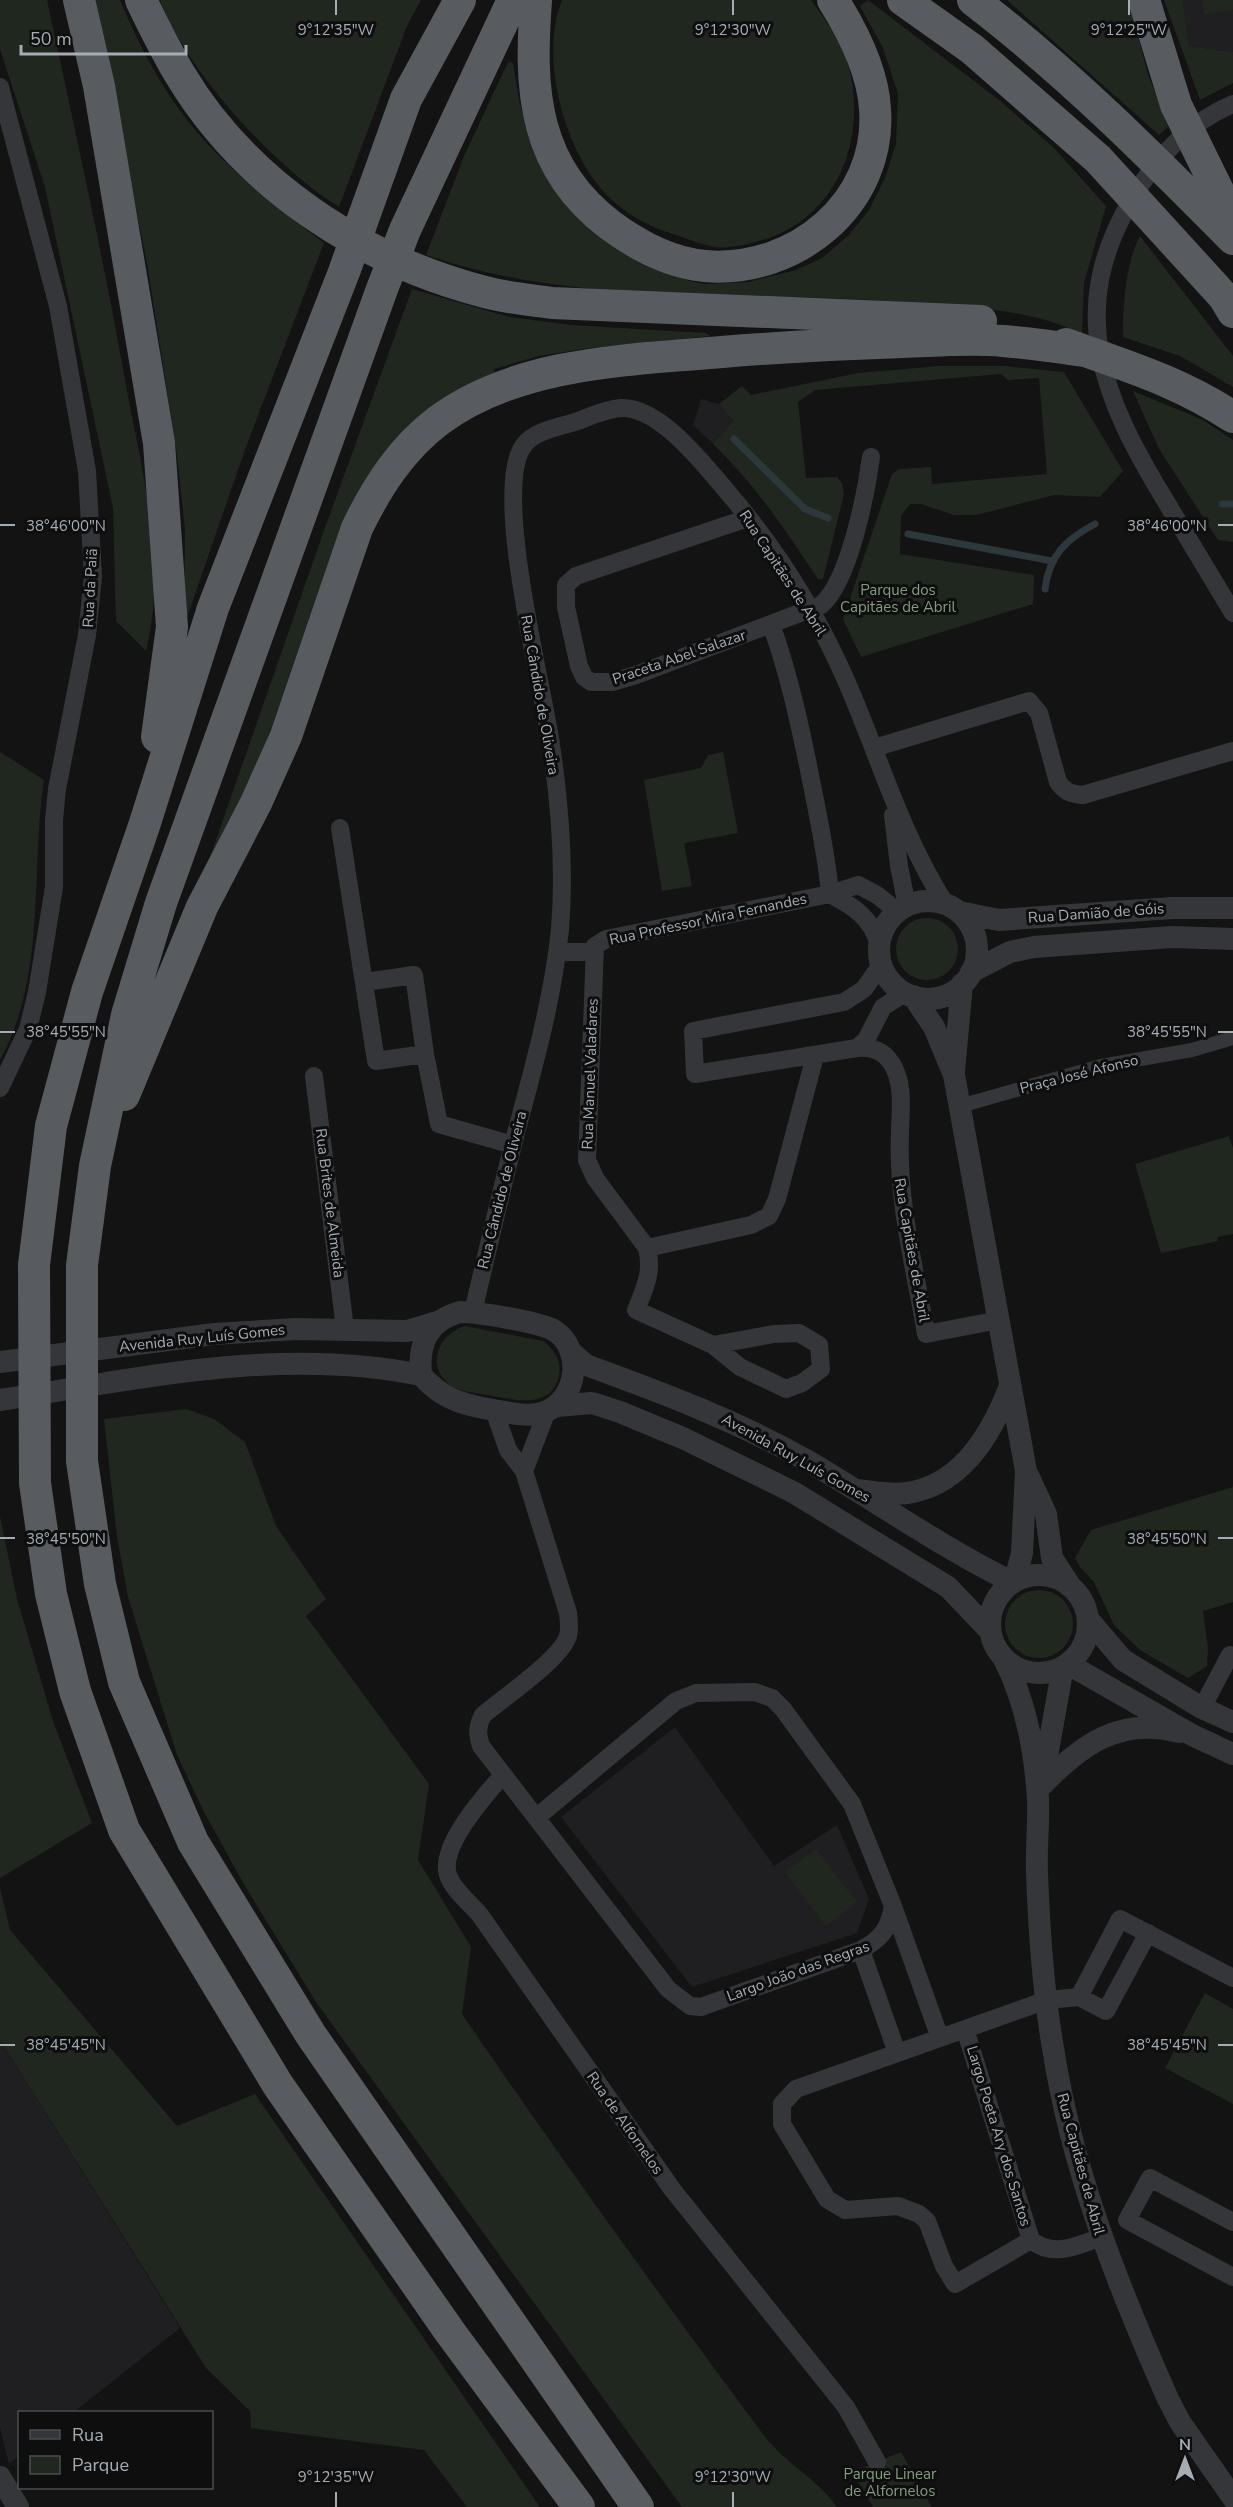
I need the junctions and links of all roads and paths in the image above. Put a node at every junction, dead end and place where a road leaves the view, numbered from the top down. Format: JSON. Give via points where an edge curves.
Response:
{"nodes":[{"id":1,"x":79,"y":0,"type":"edge"},
{"id":2,"x":141,"y":0,"type":"edge"},
{"id":3,"x":460,"y":0,"type":"edge"},
{"id":4,"x":513,"y":0,"type":"edge"},
{"id":5,"x":536,"y":0,"type":"edge"},
{"id":6,"x":833,"y":0,"type":"edge"},
{"id":7,"x":903,"y":0,"type":"edge"},
{"id":8,"x":973,"y":0,"type":"edge"},
{"id":9,"x":1144,"y":0,"type":"edge"},
{"id":10,"x":0,"y":87,"type":"edge"},
{"id":11,"x":1233,"y":104,"type":"edge"},
{"id":12,"x":1233,"y":221,"type":"edge"},
{"id":13,"x":1233,"y":239,"type":"edge"},
{"id":14,"x":1233,"y":312,"type":"edge"},
{"id":15,"x":1084,"y":351,"type":"junction"},
{"id":16,"x":639,"y":410,"type":"joint"},
{"id":17,"x":1233,"y":417,"type":"edge"},
{"id":18,"x":871,"y":457,"type":"dead end"},
{"id":19,"x":748,"y":518,"type":"junction"},
{"id":20,"x":811,"y":610,"type":"junction"},
{"id":21,"x":1233,"y":613,"type":"edge"},
{"id":22,"x":771,"y":624,"type":"junction"},
{"id":23,"x":874,"y":748,"type":"junction"},
{"id":24,"x":1233,"y":751,"type":"edge"},
{"id":25,"x":892,"y":802,"type":"junction"},
{"id":26,"x":144,"y":826,"type":"junction"},
{"id":27,"x":340,"y":828,"type":"dead end"},
{"id":28,"x":830,"y":894,"type":"junction"},
{"id":29,"x":902,"y":908,"type":"junction"},
{"id":30,"x":1233,"y":908,"type":"edge"},
{"id":31,"x":953,"y":909,"type":"junction"},
{"id":32,"x":1233,"y":939,"type":"edge"},
{"id":33,"x":557,"y":952,"type":"junction"},
{"id":34,"x":593,"y":952,"type":"junction"},
{"id":35,"x":880,"y":955,"type":"junction"},
{"id":36,"x":967,"y":978,"type":"junction"},
{"id":37,"x":365,"y":982,"type":"junction"},
{"id":38,"x":909,"y":995,"type":"junction"},
{"id":39,"x":844,"y":1002,"type":"junction"},
{"id":40,"x":873,"y":1024,"type":"junction"},
{"id":41,"x":1233,"y":1038,"type":"edge"},
{"id":42,"x":857,"y":1048,"type":"junction"},
{"id":43,"x":425,"y":1054,"type":"junction"},
{"id":44,"x":815,"y":1056,"type":"junction"},
{"id":45,"x":314,"y":1076,"type":"dead end"},
{"id":46,"x":954,"y":1076,"type":"junction"},
{"id":47,"x":0,"y":1088,"type":"edge"},
{"id":48,"x":960,"y":1106,"type":"junction"},
{"id":49,"x":513,"y":1145,"type":"junction"},
{"id":50,"x":95,"y":1166,"type":"junction"},
{"id":51,"x":647,"y":1248,"type":"junction"},
{"id":52,"x":473,"y":1312,"type":"junction"},
{"id":53,"x":999,"y":1320,"type":"junction"},
{"id":54,"x":440,"y":1321,"type":"junction"},
{"id":55,"x":345,"y":1329,"type":"junction"},
{"id":56,"x":713,"y":1345,"type":"junction"},
{"id":57,"x":571,"y":1352,"type":"junction"},
{"id":58,"x":0,"y":1362,"type":"edge"},
{"id":59,"x":421,"y":1375,"type":"junction"},
{"id":60,"x":1010,"y":1386,"type":"junction"},
{"id":61,"x":0,"y":1400,"type":"edge"},
{"id":62,"x":552,"y":1409,"type":"junction"},
{"id":63,"x":494,"y":1410,"type":"junction"},
{"id":64,"x":524,"y":1471,"type":"junction"},
{"id":65,"x":1026,"y":1471,"type":"junction"},
{"id":66,"x":854,"y":1490,"type":"junction"},
{"id":67,"x":1013,"y":1581,"type":"junction"},
{"id":68,"x":1069,"y":1584,"type":"junction"},
{"id":69,"x":1089,"y":1620,"type":"junction"},
{"id":70,"x":989,"y":1630,"type":"junction"},
{"id":71,"x":1230,"y":1655,"type":"dead end"},
{"id":72,"x":1004,"y":1659,"type":"junction"},
{"id":73,"x":1065,"y":1666,"type":"junction"},
{"id":74,"x":1202,"y":1708,"type":"junction"},
{"id":75,"x":1233,"y":1722,"type":"edge"},
{"id":76,"x":1194,"y":1736,"type":"junction"},
{"id":77,"x":1233,"y":1754,"type":"edge"},
{"id":78,"x":503,"y":1775,"type":"junction"},
{"id":79,"x":1040,"y":1793,"type":"junction"},
{"id":80,"x":537,"y":1817,"type":"junction"},
{"id":81,"x":893,"y":1906,"type":"junction"},
{"id":82,"x":1148,"y":1933,"type":"junction"},
{"id":83,"x":861,"y":1950,"type":"junction"},
{"id":84,"x":1233,"y":1978,"type":"edge"},
{"id":85,"x":1079,"y":1997,"type":"junction"},
{"id":86,"x":1047,"y":2000,"type":"junction"},
{"id":87,"x":965,"y":2029,"type":"junction"},
{"id":88,"x":940,"y":2038,"type":"junction"},
{"id":89,"x":897,"y":2053,"type":"junction"},
{"id":90,"x":1127,"y":2220,"type":"junction"},
{"id":91,"x":1233,"y":2222,"type":"edge"},
{"id":92,"x":1099,"y":2233,"type":"junction"},
{"id":93,"x":1031,"y":2240,"type":"junction"},
{"id":94,"x":1233,"y":2277,"type":"edge"},
{"id":95,"x":877,"y":2462,"type":"dead end"},
{"id":96,"x":0,"y":2477,"type":"edge"},
{"id":97,"x":1233,"y":2498,"type":"edge"},
{"id":98,"x":18,"y":2507,"type":"edge"},
{"id":99,"x":579,"y":2507,"type":"edge"},
{"id":100,"x":638,"y":2507,"type":"edge"}],
"edges":[{"from":1,"to":26,"type":"highway","via":[[99,86],[159,443],[172,627]]},
{"from":2,"to":15,"type":"highway","via":[[179,74],[204,109],[263,174],[307,210],[370,250],[427,274],[486,293],[552,303],[994,322]]},
{"from":3,"to":26,"type":"highway","via":[[406,99],[344,272],[213,608]]},
{"from":4,"to":50,"type":"highway","via":[[405,230],[382,289],[161,903],[127,1015]]},
{"from":5,"to":6,"type":"highway","via":[[533,52],[538,105],[557,165],[574,191],[621,233],[655,252],[702,266],[728,267],[788,252],[826,228],[858,188],[870,159],[875,109],[871,81]]},
{"from":7,"to":14,"type":"highway","via":[[972,49],[1098,159],[1224,297]]},
{"from":8,"to":13,"type":"highway","via":[[1067,77]]},
{"from":9,"to":12,"type":"highway","via":[[1176,105]]},
{"from":10,"to":47,"type":"street","name":"Rua da Paiã","via":[[58,306],[87,471],[93,576],[87,635],[57,789],[54,887],[38,992],[28,1029]]},
{"from":11,"to":21,"type":"street","via":[[1184,135],[1147,173],[1121,217],[1104,260],[1097,304],[1097,337],[1105,380],[1118,417]]},
{"from":15,"to":17,"type":"highway","via":[[1144,370],[1199,395]]},
{"from":15,"to":50,"type":"highway","via":[[1002,341],[950,340],[802,346],[640,359],[524,380],[439,420],[393,464],[361,519],[286,736],[202,907]]},
{"from":16,"to":19,"type":"street","name":"Rua Capitães de Abril","via":[[670,431]]},
{"from":16,"to":33,"type":"street","name":"Rua Cândido de Oliveira","via":[[615,408],[532,438],[524,445],[513,479],[525,610],[555,780],[562,862]]},
{"from":18,"to":20,"type":"street","via":[[866,499],[840,578],[828,599]]},
{"from":19,"to":20,"type":"street","name":"Rua Capitães de Abril"},
{"from":19,"to":22,"type":"street","name":"Praceta Abel Salazar","via":[[576,576],[566,585],[566,607],[579,666],[591,682],[602,683],[636,675]]},
{"from":20,"to":22,"type":"street","name":"Praceta Abel Salazar"},
{"from":20,"to":23,"type":"street","name":"Rua Capitães de Abril"},
{"from":22,"to":28,"type":"street","via":[[795,703],[828,862]]},
{"from":23,"to":24,"type":"street","via":[[1029,701],[1039,713],[1059,782],[1070,794],[1083,795]]},
{"from":23,"to":25,"type":"street","name":"Rua Capitães de Abril"},
{"from":25,"to":29,"type":"street","name":"Rua Capitães de Abril"},
{"from":25,"to":31,"type":"street","name":"Rua Capitães de Abril","via":[[920,861]]},
{"from":26,"to":99,"type":"highway","via":[[87,992],[51,1126],[34,1265],[35,1483],[51,1594],[75,1691],[124,1830],[278,2085],[450,2332]]},
{"from":27,"to":37,"type":"street"},
{"from":28,"to":29,"type":"street","name":"Rua Professor Mira Fernandes","via":[[858,885]]},
{"from":28,"to":34,"type":"street","name":"Rua Professor Mira Fernandes","via":[[606,939]]},
{"from":28,"to":35,"type":"street","via":[[862,914],[876,935]]},
{"from":29,"to":31,"type":"street","via":[[933,901]]},
{"from":29,"to":35,"type":"street","via":[[882,932]]},
{"from":30,"to":31,"type":"street","name":"Rua Damião de Góis","via":[[1172,908],[999,920]]},
{"from":31,"to":36,"type":"street","via":[[970,925],[976,940],[976,957]]},
{"from":32,"to":36,"type":"street","name":"Rua Damião de Góis","via":[[1172,937],[1034,947],[1010,952]]},
{"from":33,"to":34,"type":"street","name":"Rua Professor Mira Fernandes"},
{"from":33,"to":49,"type":"street","name":"Rua Cândido de Oliveira","via":[[542,1034]]},
{"from":34,"to":51,"type":"street","name":"Rua Manuel Valadares","via":[[587,1160],[595,1178]]},
{"from":35,"to":38,"type":"street","via":[[895,986]]},
{"from":35,"to":39,"type":"street","via":[[864,989]]},
{"from":36,"to":38,"type":"street","via":[[939,997]]},
{"from":36,"to":46,"type":"street"},
{"from":37,"to":43,"type":"street","via":[[376,1060]]},
{"from":37,"to":43,"type":"street","via":[[414,975]]},
{"from":38,"to":40,"type":"street","via":[[883,1007]]},
{"from":38,"to":46,"type":"street","via":[[934,1027]]},
{"from":39,"to":40,"type":"street","via":[[860,1004]]},
{"from":39,"to":44,"type":"street","via":[[693,1031],[695,1074]]},
{"from":40,"to":42,"type":"street","via":[[866,1040]]},
{"from":41,"to":48,"type":"street","name":"Praça José Afonso","via":[[1192,1050],[1101,1066]]},
{"from":42,"to":44,"type":"street"},
{"from":42,"to":53,"type":"street","name":"Rua Capitães de Abril","via":[[870,1047],[882,1052],[900,1084],[898,1173],[926,1334]]},
{"from":43,"to":49,"type":"street","via":[[439,1124]]},
{"from":44,"to":51,"type":"street","via":[[769,1216],[751,1225]]},
{"from":45,"to":55,"type":"street","name":"Rua Brites de Almeida"},
{"from":46,"to":48,"type":"street"},
{"from":48,"to":53,"type":"street"},
{"from":49,"to":52,"type":"street","name":"Rua Cândido de Oliveira"},
{"from":50,"to":100,"type":"highway","via":[[82,1265],[82,1461],[100,1584],[124,1682],[193,1842],[311,2035]]},
{"from":51,"to":56,"type":"street","via":[[650,1277],[636,1310]]},
{"from":52,"to":54,"type":"street","via":[[460,1312]]},
{"from":52,"to":57,"type":"street","via":[[549,1328]]},
{"from":53,"to":60,"type":"street"},
{"from":54,"to":55,"type":"street","name":"Avenida Ruy Luís Gomes","via":[[408,1331]]},
{"from":54,"to":59,"type":"street","via":[[422,1342]]},
{"from":55,"to":58,"type":"street","name":"Avenida Ruy Luís Gomes","via":[[253,1330]]},
{"from":56,"to":56,"type":"street","via":[[799,1333],[819,1345],[821,1369],[786,1389],[740,1367]]},
{"from":57,"to":62,"type":"street","via":[[572,1382]]},
{"from":57,"to":66,"type":"street","name":"Avenida Ruy Luís Gomes","via":[[586,1365],[715,1413]]},
{"from":59,"to":61,"type":"street","name":"Avenida Ruy Luís Gomes","via":[[333,1363],[251,1364]]},
{"from":59,"to":63,"type":"street","via":[[448,1398]]},
{"from":60,"to":65,"type":"street"},
{"from":60,"to":66,"type":"street","via":[[991,1427],[959,1469],[914,1492]]},
{"from":62,"to":63,"type":"street","via":[[523,1415]]},
{"from":62,"to":64,"type":"street"},
{"from":62,"to":70,"type":"street","via":[[592,1403],[620,1412],[793,1492],[948,1587]]},
{"from":63,"to":64,"type":"street","via":[[508,1450]]},
{"from":64,"to":78,"type":"street","via":[[570,1629],[554,1656],[479,1721],[481,1746]]},
{"from":65,"to":67,"type":"street","via":[[1022,1552]]},
{"from":65,"to":68,"type":"street","via":[[1046,1514],[1053,1558]]},
{"from":66,"to":67,"type":"street","name":"Avenida Ruy Luís Gomes","via":[[963,1558]]},
{"from":67,"to":68,"type":"street","via":[[1042,1574]]},
{"from":67,"to":70,"type":"street","via":[[994,1603]]},
{"from":68,"to":69,"type":"street","via":[[1083,1600]]},
{"from":69,"to":73,"type":"street","via":[[1084,1645]]},
{"from":69,"to":74,"type":"street","via":[[1123,1660]]},
{"from":70,"to":72,"type":"street"},
{"from":71,"to":74,"type":"street"},
{"from":72,"to":73,"type":"street","via":[[1032,1673],[1048,1673]]},
{"from":72,"to":79,"type":"street","name":"Rua Capitães de Abril","via":[[1017,1685]]},
{"from":73,"to":76,"type":"street"},
{"from":73,"to":79,"type":"street","name":"Rua Capitães de Abril"},
{"from":74,"to":75,"type":"street"},
{"from":76,"to":77,"type":"street"},
{"from":76,"to":79,"type":"street","via":[[1144,1728],[1097,1739],[1081,1749]]},
{"from":78,"to":80,"type":"street"},
{"from":78,"to":95,"type":"street","name":"Rua de Alfornelos","via":[[452,1844],[447,1865],[453,1884],[480,1915],[672,2188],[846,2407]]},
{"from":79,"to":86,"type":"street","name":"Rua Capitães de Abril","via":[[1037,1871]]},
{"from":80,"to":81,"type":"street","via":[[676,1701],[712,1691],[764,1694],[783,1709],[852,1804]]},
{"from":80,"to":83,"type":"street","name":"Largo João das Regras","via":[[668,1989],[690,2006],[712,2003]]},
{"from":81,"to":83,"type":"street","name":"Largo João das Regras","via":[[885,1933]]},
{"from":81,"to":88,"type":"street"},
{"from":82,"to":84,"type":"street"},
{"from":82,"to":85,"type":"street","via":[[1106,2011]]},
{"from":82,"to":85,"type":"street","via":[[1120,1919]]},
{"from":83,"to":89,"type":"street"},
{"from":85,"to":86,"type":"street"},
{"from":86,"to":87,"type":"street"},
{"from":86,"to":92,"type":"street","name":"Rua Capitães de Abril","via":[[1062,2098]]},
{"from":87,"to":88,"type":"street","name":"Largo Poeta Ary dos Santos"},
{"from":87,"to":93,"type":"street","name":"Largo Poeta Ary dos Santos"},
{"from":88,"to":89,"type":"street","name":"Largo Poeta Ary dos Santos"},
{"from":89,"to":93,"type":"street","name":"Largo Poeta Ary dos Santos","via":[[796,2089],[782,2104],[782,2124],[828,2199],[836,2207],[856,2210],[898,2206],[919,2214],[927,2221],[955,2284]]},
{"from":90,"to":91,"type":"street","via":[[1150,2178]]},
{"from":90,"to":92,"type":"street","name":"Largo Poeta Ary dos Santos"},
{"from":90,"to":94,"type":"street"},
{"from":92,"to":93,"type":"street","name":"Largo Poeta Ary dos Santos","via":[[1076,2247],[1053,2250],[1039,2247]]},
{"from":92,"to":97,"type":"street","name":"Rua Capitães de Abril","via":[[1168,2399]]},
{"from":96,"to":98,"type":"street"}]}
